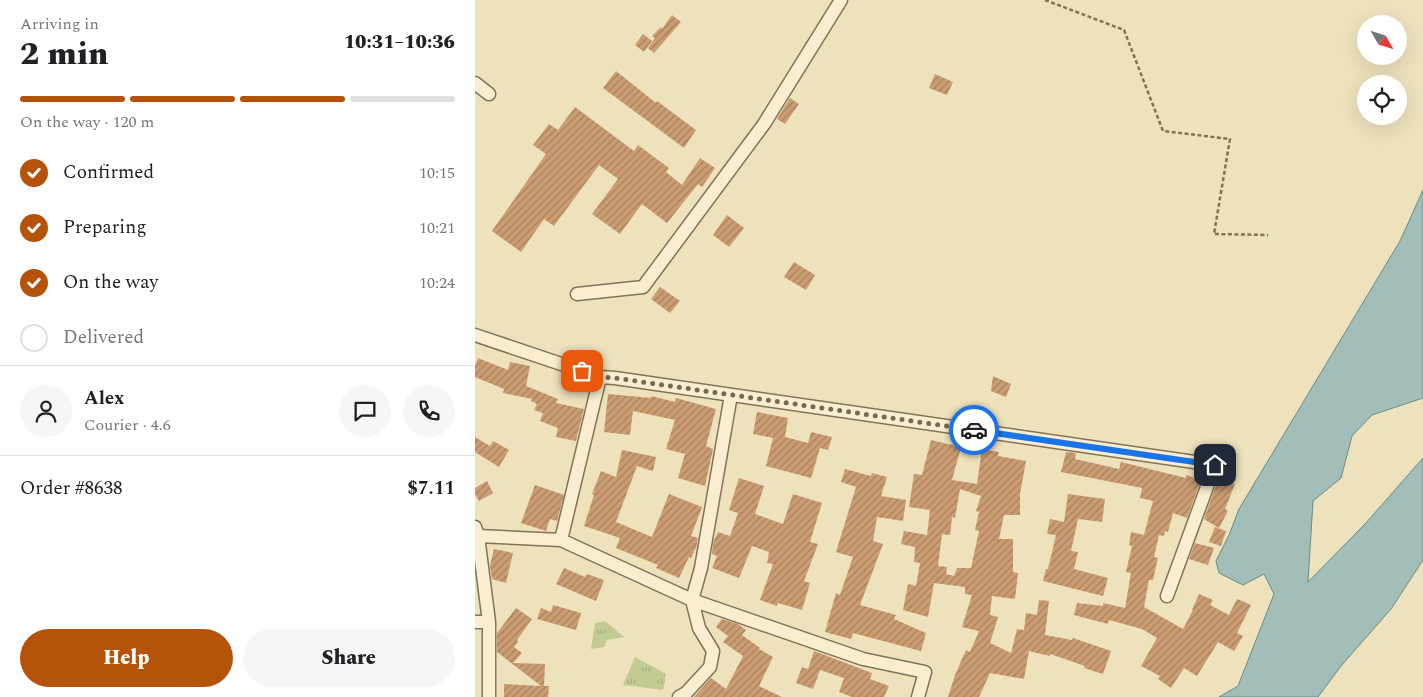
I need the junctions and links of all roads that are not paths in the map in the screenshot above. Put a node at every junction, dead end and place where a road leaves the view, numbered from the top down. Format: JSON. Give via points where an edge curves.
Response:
{"nodes":[{"id":1,"x":841,"y":0,"type":"edge"},
{"id":2,"x":475,"y":83,"type":"edge"},
{"id":3,"x":489,"y":94,"type":"dead end"},
{"id":4,"x":577,"y":294,"type":"dead end"},
{"id":5,"x":475,"y":336,"type":"edge"},
{"id":6,"x":600,"y":377,"type":"junction"},
{"id":7,"x":731,"y":396,"type":"junction"},
{"id":8,"x":477,"y":531,"type":"edge"},
{"id":9,"x":561,"y":540,"type":"junction"},
{"id":10,"x":1167,"y":596,"type":"dead end"},
{"id":11,"x":692,"y":600,"type":"junction"},
{"id":12,"x":475,"y":622,"type":"edge"},
{"id":13,"x":489,"y":622,"type":"junction"},
{"id":14,"x":489,"y":697,"type":"edge"},
{"id":15,"x":679,"y":697,"type":"edge"},
{"id":16,"x":918,"y":697,"type":"edge"}],
"edges":[{"from":1,"to":4,"type":"street","via":[[764,124],[643,287]]},
{"from":2,"to":3,"type":"street"},
{"from":5,"to":6,"type":"street"},
{"from":6,"to":7,"type":"street"},
{"from":6,"to":9,"type":"street"},
{"from":7,"to":10,"type":"street","via":[[1215,465]]},
{"from":7,"to":11,"type":"street","via":[[701,568]]},
{"from":8,"to":9,"type":"street"},
{"from":8,"to":13,"type":"street"},
{"from":9,"to":11,"type":"street"},
{"from":11,"to":15,"type":"street","via":[[699,628],[713,651],[710,667]]},
{"from":11,"to":16,"type":"street","via":[[863,659],[925,672]]},
{"from":12,"to":13,"type":"street"},
{"from":13,"to":14,"type":"street"}]}
